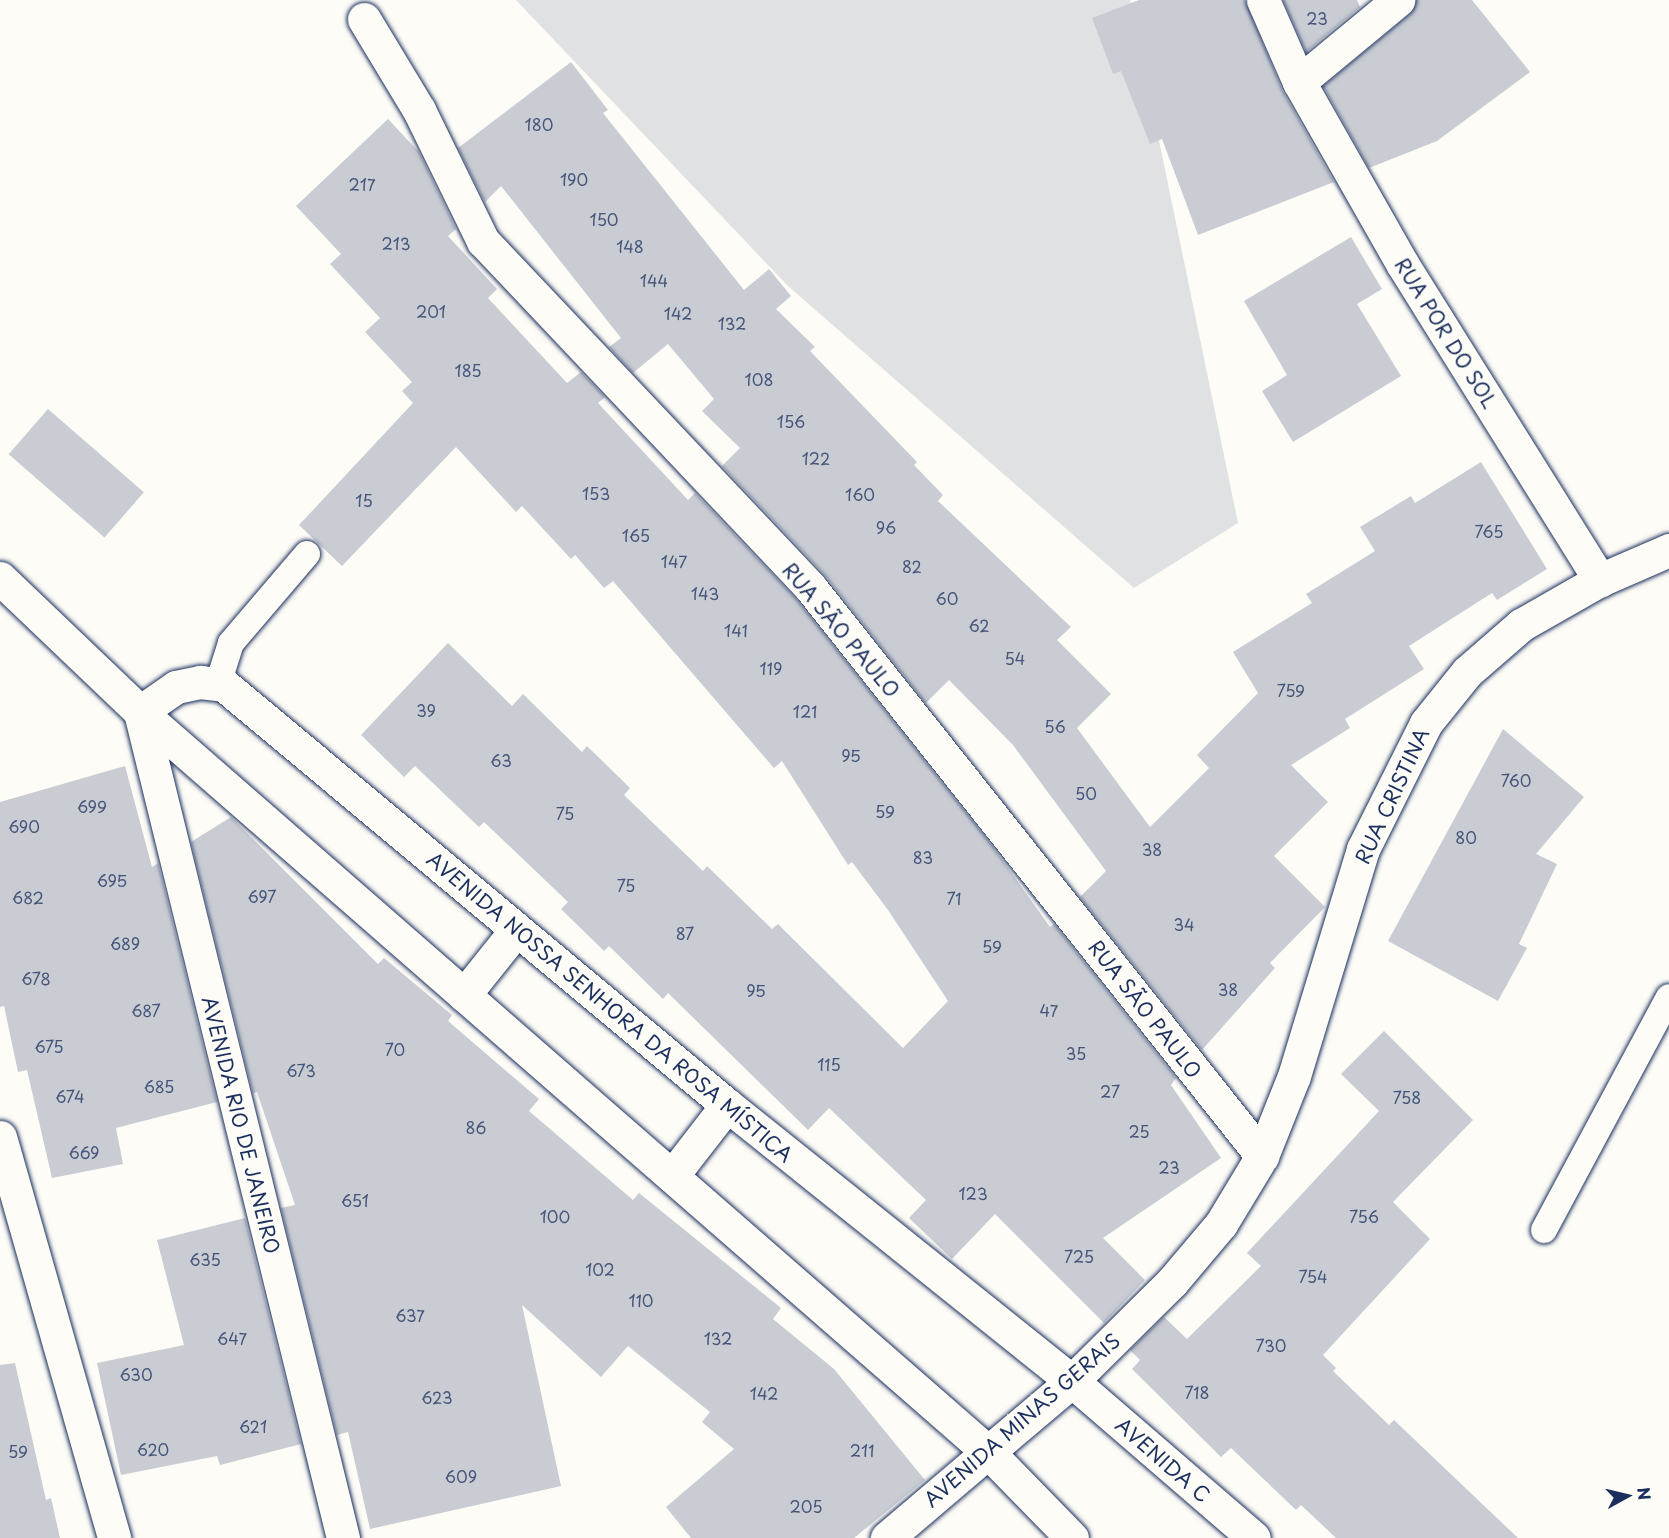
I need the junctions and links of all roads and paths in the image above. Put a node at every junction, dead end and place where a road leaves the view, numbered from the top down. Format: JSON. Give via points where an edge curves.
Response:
{"nodes":[{"id":1,"x":1263,"y":0,"type":"edge"},
{"id":2,"x":1398,"y":0,"type":"edge"},
{"id":3,"x":364,"y":19,"type":"dead end"},
{"id":4,"x":1299,"y":82,"type":"junction"},
{"id":5,"x":1669,"y":550,"type":"edge"},
{"id":6,"x":307,"y":554,"type":"dead end"},
{"id":7,"x":0,"y":578,"type":"edge"},
{"id":8,"x":1600,"y":580,"type":"junction"},
{"id":9,"x":218,"y":684,"type":"junction"},
{"id":10,"x":140,"y":712,"type":"junction"},
{"id":11,"x":516,"y":930,"type":"junction"},
{"id":12,"x":464,"y":995,"type":"junction"},
{"id":13,"x":1669,"y":997,"type":"edge"},
{"id":14,"x":727,"y":1105,"type":"junction"},
{"id":15,"x":0,"y":1137,"type":"edge"},
{"id":16,"x":1263,"y":1156,"type":"junction"},
{"id":17,"x":672,"y":1176,"type":"junction"},
{"id":18,"x":1544,"y":1230,"type":"dead end"},
{"id":19,"x":1072,"y":1381,"type":"junction"},
{"id":20,"x":988,"y":1452,"type":"junction"},
{"id":21,"x":114,"y":1538,"type":"edge"},
{"id":22,"x":343,"y":1538,"type":"edge"},
{"id":23,"x":888,"y":1538,"type":"edge"},
{"id":24,"x":1072,"y":1538,"type":"edge"},
{"id":25,"x":1254,"y":1538,"type":"edge"}],
"edges":[{"from":1,"to":4,"type":"street","name":"RUA POR DO SOL"},
{"from":2,"to":4,"type":"street"},
{"from":3,"to":16,"type":"street","name":"RUA SÃO PAULO","via":[[419,110],[483,241],[810,587]]},
{"from":4,"to":8,"type":"street","name":"RUA POR DO SOL","via":[[1403,265]]},
{"from":5,"to":8,"type":"street","name":"RUA CRISTINA"},
{"from":6,"to":9,"type":"lane","via":[[231,643]]},
{"from":7,"to":10,"type":"street"},
{"from":8,"to":16,"type":"street","name":"RUA CRISTINA","via":[[1521,626],[1467,672],[1426,723],[1363,849],[1294,1076]]},
{"from":9,"to":10,"type":"street","via":[[200,682],[176,687]]},
{"from":9,"to":11,"type":"street","name":"AVENIDA NOSSA SENHORA DA ROSA MÍSTICA"},
{"from":10,"to":12,"type":"street"},
{"from":10,"to":22,"type":"street","name":"AVENIDA RIO DE JANEIRO"},
{"from":11,"to":12,"type":"street"},
{"from":11,"to":14,"type":"street","name":"AVENIDA NOSSA SENHORA DA ROSA MÍSTICA"},
{"from":12,"to":17,"type":"street"},
{"from":13,"to":18,"type":"lane"},
{"from":14,"to":17,"type":"street"},
{"from":14,"to":19,"type":"street","name":"AVENIDA NOSSA SENHORA DA ROSA MÍSTICA"},
{"from":15,"to":21,"type":"street"},
{"from":16,"to":19,"type":"street","name":"AVENIDA MINAS GERAIS","via":[[1221,1224],[1179,1274]]},
{"from":17,"to":20,"type":"street"},
{"from":19,"to":20,"type":"street","name":"AVENIDA MINAS GERAIS"},
{"from":19,"to":25,"type":"street","name":"AVENIDA C"},
{"from":20,"to":23,"type":"street","name":"AVENIDA MINAS GERAIS"},
{"from":20,"to":24,"type":"street"}]}
